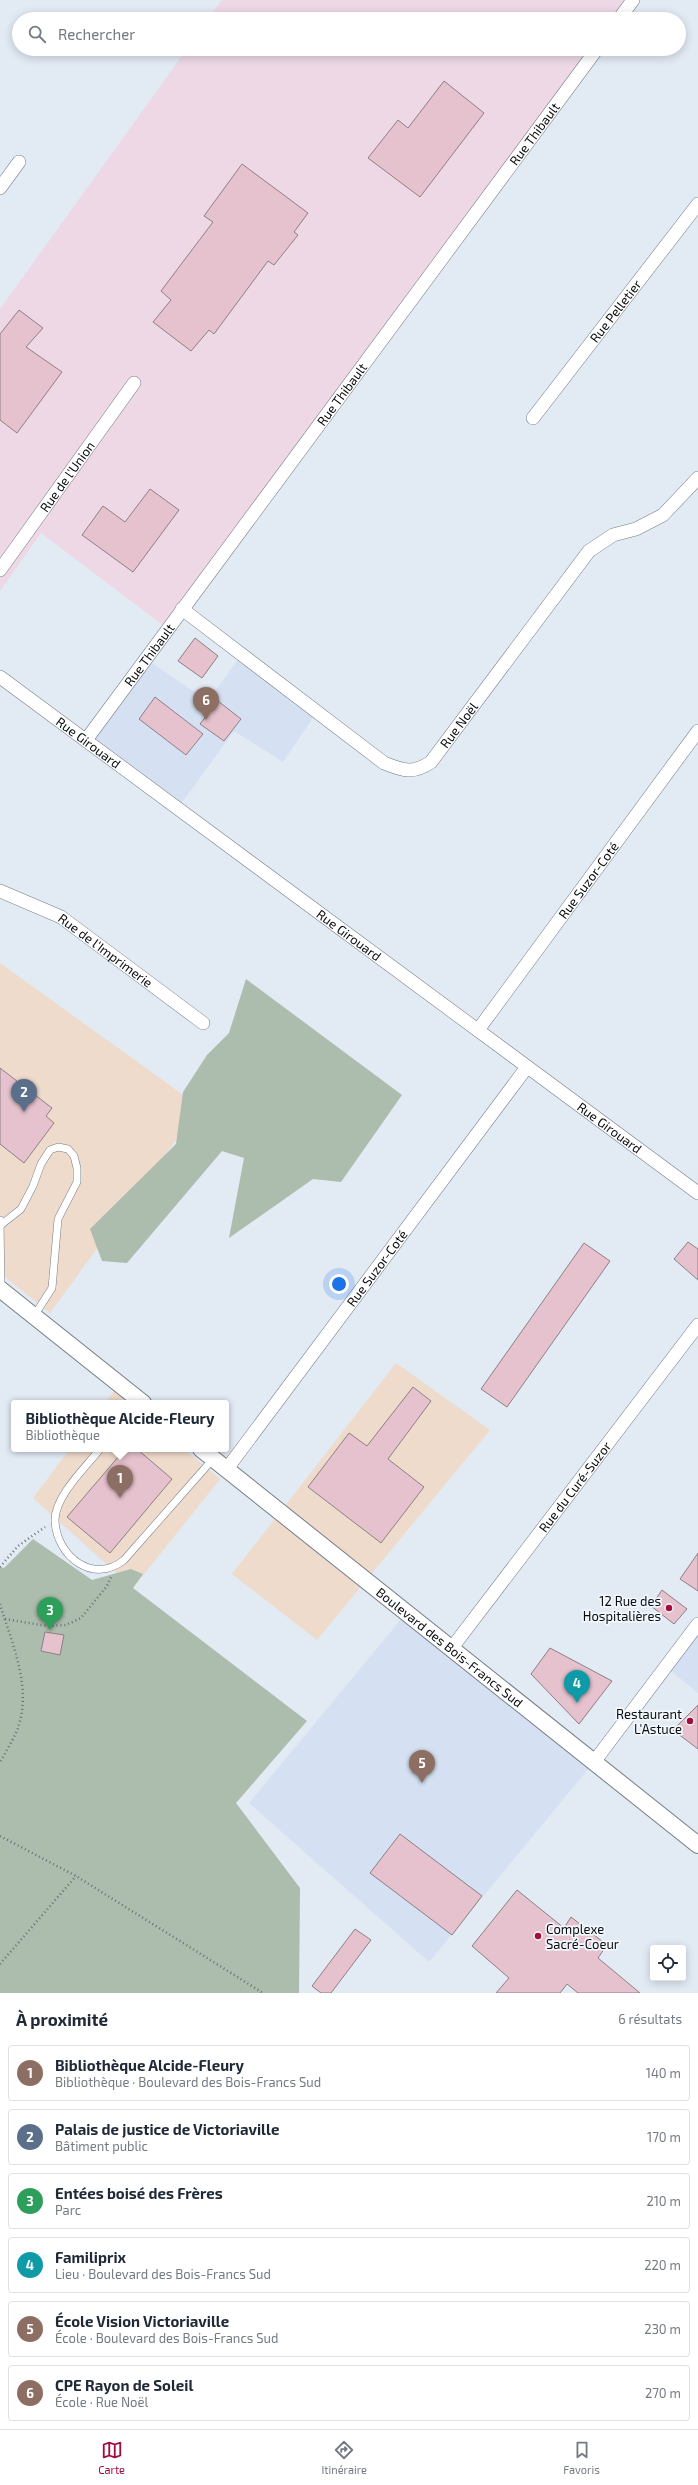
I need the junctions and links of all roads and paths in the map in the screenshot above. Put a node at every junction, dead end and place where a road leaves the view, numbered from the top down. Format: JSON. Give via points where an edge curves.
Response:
{"nodes":[{"id":1,"x":633,"y":0,"type":"edge"},
{"id":2,"x":624,"y":12,"type":"edge"},
{"id":3,"x":592,"y":56,"type":"edge"},
{"id":4,"x":19,"y":162,"type":"dead end"},
{"id":5,"x":0,"y":188,"type":"edge"},
{"id":6,"x":698,"y":204,"type":"edge"},
{"id":7,"x":134,"y":383,"type":"dead end"},
{"id":8,"x":533,"y":418,"type":"dead end"},
{"id":9,"x":698,"y":478,"type":"edge"},
{"id":10,"x":0,"y":570,"type":"edge"},
{"id":11,"x":182,"y":609,"type":"junction"},
{"id":12,"x":0,"y":677,"type":"edge"},
{"id":13,"x":698,"y":731,"type":"edge"},
{"id":14,"x":86,"y":740,"type":"junction"},
{"id":15,"x":0,"y":891,"type":"edge"},
{"id":16,"x":203,"y":1023,"type":"dead end"},
{"id":17,"x":478,"y":1030,"type":"junction"},
{"id":18,"x":527,"y":1067,"type":"junction"},
{"id":19,"x":698,"y":1193,"type":"edge"},
{"id":20,"x":1,"y":1222,"type":"edge"},
{"id":21,"x":0,"y":1290,"type":"edge"},
{"id":22,"x":34,"y":1316,"type":"junction"},
{"id":23,"x":698,"y":1326,"type":"edge"},
{"id":24,"x":138,"y":1400,"type":"edge"},
{"id":25,"x":98,"y":1452,"type":"edge"},
{"id":26,"x":207,"y":1454,"type":"edge"},
{"id":27,"x":226,"y":1470,"type":"junction"},
{"id":28,"x":55,"y":1520,"type":"junction"},
{"id":29,"x":115,"y":1567,"type":"junction"},
{"id":30,"x":0,"y":1568,"type":"edge"},
{"id":31,"x":0,"y":1604,"type":"edge"},
{"id":32,"x":4,"y":1619,"type":"junction"},
{"id":33,"x":698,"y":1624,"type":"edge"},
{"id":34,"x":451,"y":1648,"type":"junction"},
{"id":35,"x":594,"y":1762,"type":"junction"},
{"id":36,"x":0,"y":1763,"type":"edge"},
{"id":37,"x":0,"y":1836,"type":"edge"},
{"id":38,"x":698,"y":1845,"type":"edge"},
{"id":39,"x":76,"y":1876,"type":"junction"},
{"id":40,"x":0,"y":1964,"type":"edge"},
{"id":41,"x":263,"y":1993,"type":"edge"}],
"edges":[{"from":1,"to":2,"type":"street"},
{"from":3,"to":11,"type":"street","name":"Rue Thibault"},
{"from":4,"to":5,"type":"street"},
{"from":6,"to":8,"type":"street","name":"Rue Pelletier"},
{"from":7,"to":10,"type":"street","name":"Rue de l'Union"},
{"from":9,"to":11,"type":"street","name":"Rue Noël","via":[[663,515],[636,529],[613,535],[589,551],[431,762],[419,771],[401,770],[384,763]]},
{"from":11,"to":14,"type":"street","name":"Rue Thibault"},
{"from":12,"to":14,"type":"street","name":"Rue Girouard"},
{"from":13,"to":17,"type":"street","name":"Rue Suzor-Coté"},
{"from":14,"to":17,"type":"street","name":"Rue Girouard"},
{"from":15,"to":16,"type":"street","name":"Rue de l'Imprimerie","via":[[61,917]]},
{"from":17,"to":18,"type":"street","name":"Rue Girouard"},
{"from":18,"to":19,"type":"street","name":"Rue Girouard"},
{"from":18,"to":27,"type":"street","name":"Rue Suzor-Coté"},
{"from":20,"to":21,"type":"lane"},
{"from":20,"to":22,"type":"lane","via":[[21,1209],[50,1150],[58,1147],[68,1149],[74,1156],[77,1182],[57,1224],[52,1288]]},
{"from":21,"to":22,"type":"street"},
{"from":22,"to":24,"type":"street"},
{"from":23,"to":34,"type":"street","name":"Rue du Curé-Suzor"},
{"from":25,"to":28,"type":"lane","via":[[63,1496]]},
{"from":26,"to":27,"type":"street","name":"Boulevard des Bois-Francs Sud"},
{"from":26,"to":29,"type":"lane"},
{"from":27,"to":34,"type":"street","name":"Boulevard des Bois-Francs Sud"},
{"from":28,"to":29,"type":"lane","via":[[61,1542],[69,1557],[86,1569],[103,1571]]},
{"from":28,"to":30,"type":"path","via":[[18,1546]]},
{"from":29,"to":32,"type":"path","via":[[107,1586],[81,1618],[66,1625],[47,1626]]},
{"from":31,"to":32,"type":"path"},
{"from":32,"to":36,"type":"path","via":[[22,1680],[21,1716]]},
{"from":33,"to":35,"type":"street"},
{"from":34,"to":35,"type":"street","name":"Boulevard des Bois-Francs Sud"},
{"from":35,"to":38,"type":"street","name":"Boulevard des Bois-Francs Sud"},
{"from":37,"to":39,"type":"path"},
{"from":39,"to":40,"type":"path"},
{"from":39,"to":41,"type":"path"}]}
